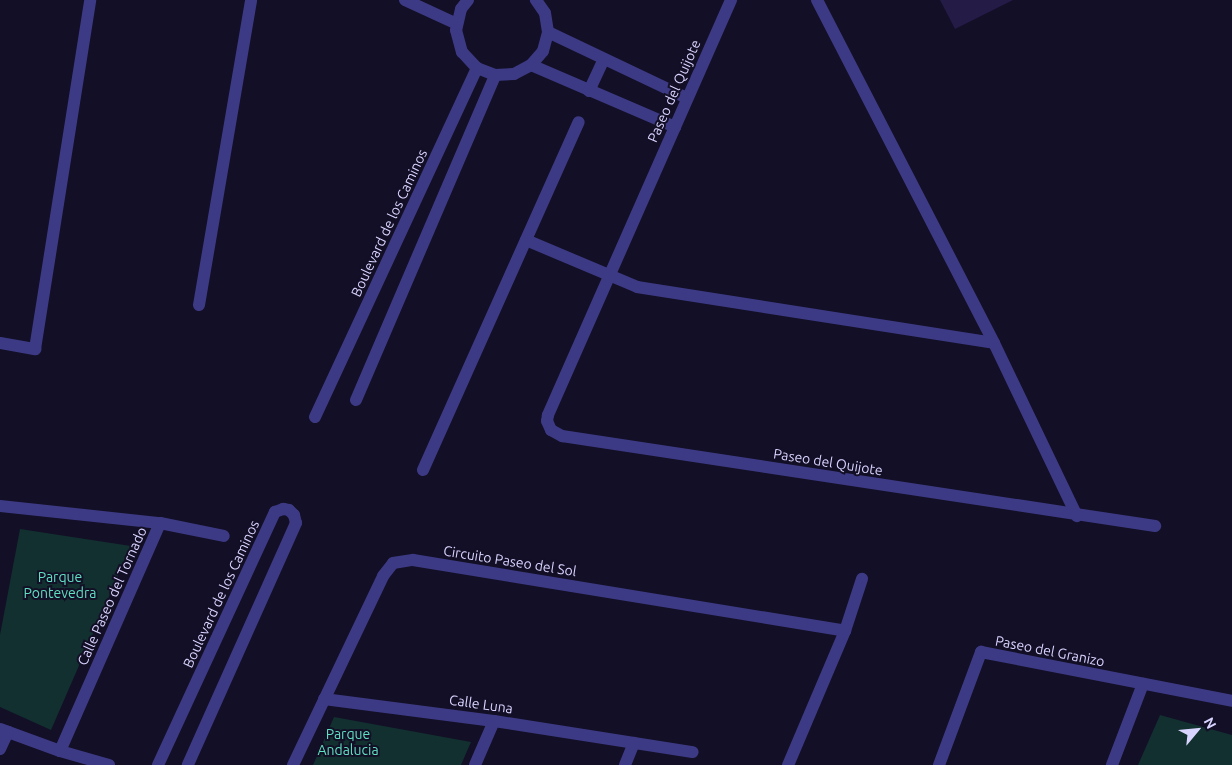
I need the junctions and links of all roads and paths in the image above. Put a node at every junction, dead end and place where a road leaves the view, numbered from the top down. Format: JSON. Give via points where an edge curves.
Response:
{"nodes":[{"id":1,"x":90,"y":0,"type":"edge"},
{"id":2,"x":252,"y":0,"type":"edge"},
{"id":3,"x":405,"y":0,"type":"edge"},
{"id":4,"x":468,"y":0,"type":"edge"},
{"id":5,"x":536,"y":0,"type":"edge"},
{"id":6,"x":731,"y":0,"type":"edge"},
{"id":7,"x":817,"y":0,"type":"edge"},
{"id":8,"x":457,"y":24,"type":"junction"},
{"id":9,"x":548,"y":32,"type":"junction"},
{"id":10,"x":604,"y":59,"type":"junction"},
{"id":11,"x":531,"y":66,"type":"junction"},
{"id":12,"x":477,"y":68,"type":"junction"},
{"id":13,"x":495,"y":75,"type":"junction"},
{"id":14,"x":589,"y":91,"type":"junction"},
{"id":15,"x":688,"y":98,"type":"junction"},
{"id":16,"x":579,"y":122,"type":"dead end"},
{"id":17,"x":675,"y":127,"type":"junction"},
{"id":18,"x":526,"y":240,"type":"junction"},
{"id":19,"x":609,"y":276,"type":"junction"},
{"id":20,"x":199,"y":305,"type":"dead end"},
{"id":21,"x":0,"y":343,"type":"edge"},
{"id":22,"x":994,"y":343,"type":"junction"},
{"id":23,"x":356,"y":400,"type":"dead end"},
{"id":24,"x":315,"y":417,"type":"dead end"},
{"id":25,"x":423,"y":470,"type":"dead end"},
{"id":26,"x":0,"y":506,"type":"edge"},
{"id":27,"x":1077,"y":516,"type":"junction"},
{"id":28,"x":160,"y":524,"type":"junction"},
{"id":29,"x":1154,"y":526,"type":"dead end"},
{"id":30,"x":224,"y":536,"type":"dead end"},
{"id":31,"x":862,"y":579,"type":"dead end"},
{"id":32,"x":844,"y":631,"type":"junction"},
{"id":33,"x":1143,"y":684,"type":"junction"},
{"id":34,"x":324,"y":699,"type":"junction"},
{"id":35,"x":1232,"y":701,"type":"edge"},
{"id":36,"x":494,"y":721,"type":"junction"},
{"id":37,"x":4,"y":731,"type":"edge"},
{"id":38,"x":634,"y":743,"type":"junction"},
{"id":39,"x":0,"y":749,"type":"edge"},
{"id":40,"x":60,"y":751,"type":"junction"},
{"id":41,"x":693,"y":752,"type":"dead end"},
{"id":42,"x":109,"y":765,"type":"edge"},
{"id":43,"x":158,"y":765,"type":"edge"},
{"id":44,"x":188,"y":765,"type":"edge"},
{"id":45,"x":293,"y":765,"type":"edge"},
{"id":46,"x":475,"y":765,"type":"edge"},
{"id":47,"x":625,"y":765,"type":"edge"},
{"id":48,"x":788,"y":765,"type":"edge"},
{"id":49,"x":939,"y":765,"type":"edge"},
{"id":50,"x":1112,"y":765,"type":"edge"}],
"edges":[{"from":1,"to":21,"type":"street","via":[[35,349]]},
{"from":2,"to":20,"type":"street"},
{"from":3,"to":8,"type":"street"},
{"from":4,"to":8,"type":"street","via":[[461,9]]},
{"from":5,"to":9,"type":"street","via":[[545,13]]},
{"from":6,"to":15,"type":"street","name":"Paseo del Quijote"},
{"from":7,"to":22,"type":"street"},
{"from":8,"to":12,"type":"street","via":[[462,52]]},
{"from":9,"to":10,"type":"street"},
{"from":9,"to":11,"type":"street","via":[[543,51]]},
{"from":10,"to":14,"type":"street"},
{"from":10,"to":15,"type":"street"},
{"from":11,"to":13,"type":"street","via":[[514,74]]},
{"from":11,"to":14,"type":"street"},
{"from":12,"to":13,"type":"street"},
{"from":12,"to":24,"type":"street","name":"Boulevard de los Caminos"},
{"from":13,"to":23,"type":"street"},
{"from":14,"to":17,"type":"street"},
{"from":15,"to":17,"type":"street","name":"Paseo del Quijote"},
{"from":16,"to":18,"type":"street"},
{"from":17,"to":19,"type":"street","name":"Paseo del Quijote"},
{"from":18,"to":19,"type":"street"},
{"from":18,"to":25,"type":"street"},
{"from":19,"to":22,"type":"street","via":[[638,287]]},
{"from":19,"to":27,"type":"street","name":"Paseo del Quijote","via":[[548,415],[551,430],[562,436]]},
{"from":22,"to":27,"type":"street"},
{"from":26,"to":28,"type":"street","name":"Calle Paseo del Tornado"},
{"from":27,"to":29,"type":"street"},
{"from":28,"to":30,"type":"street"},
{"from":28,"to":40,"type":"street","name":"Calle Paseo del Tornado"},
{"from":31,"to":32,"type":"street"},
{"from":32,"to":34,"type":"street","name":"Circuito Paseo del Sol","via":[[413,560],[393,563],[382,576]]},
{"from":32,"to":48,"type":"street"},
{"from":33,"to":35,"type":"street","name":"Paseo del Granizo"},
{"from":33,"to":49,"type":"street","name":"Paseo del Granizo","via":[[981,652]]},
{"from":33,"to":50,"type":"street"},
{"from":34,"to":36,"type":"street","name":"Calle Luna"},
{"from":34,"to":45,"type":"street","name":"Circuito Paseo del Sol"},
{"from":36,"to":38,"type":"street","name":"Calle Luna"},
{"from":36,"to":46,"type":"street"},
{"from":37,"to":39,"type":"street"},
{"from":37,"to":40,"type":"street"},
{"from":38,"to":41,"type":"street","name":"Calle Luna"},
{"from":38,"to":47,"type":"street"},
{"from":40,"to":42,"type":"street"},
{"from":43,"to":44,"type":"street","name":"Boulevard de los Caminos","via":[[275,512],[289,510],[294,514],[296,523]]}]}
